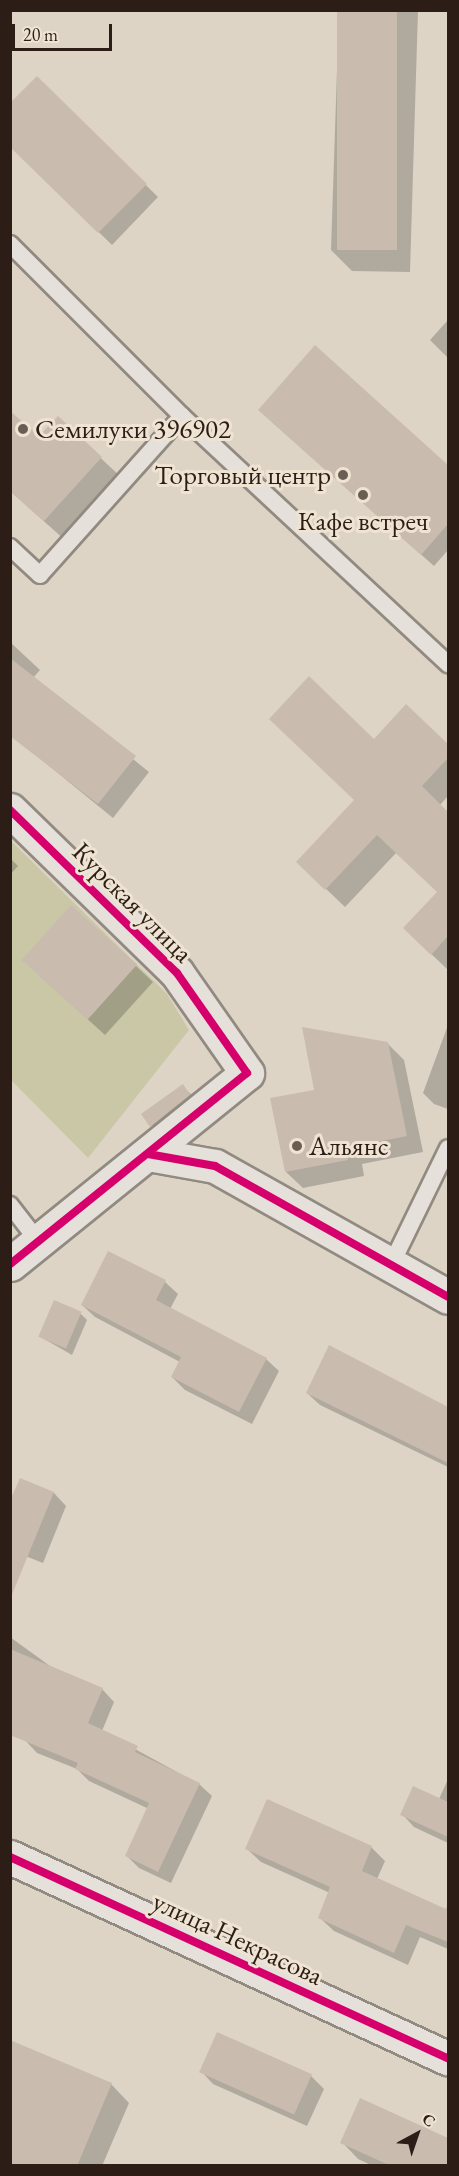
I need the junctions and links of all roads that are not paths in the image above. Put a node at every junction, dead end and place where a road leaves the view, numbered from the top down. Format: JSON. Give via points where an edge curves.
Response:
{"nodes":[{"id":1,"x":10,"y":244,"type":"edge"},
{"id":2,"x":182,"y":416,"type":"junction"},
{"id":3,"x":10,"y":547,"type":"edge"},
{"id":4,"x":448,"y":664,"type":"edge"},
{"id":5,"x":10,"y":810,"type":"edge"},
{"id":6,"x":448,"y":1148,"type":"edge"},
{"id":7,"x":148,"y":1154,"type":"junction"},
{"id":8,"x":10,"y":1205,"type":"edge"},
{"id":9,"x":38,"y":1241,"type":"junction"},
{"id":10,"x":10,"y":1264,"type":"edge"},
{"id":11,"x":390,"y":1267,"type":"junction"},
{"id":12,"x":448,"y":1298,"type":"edge"},
{"id":13,"x":10,"y":1857,"type":"edge"},
{"id":14,"x":448,"y":2058,"type":"edge"}],
"edges":[{"from":1,"to":2,"type":"lane"},
{"from":2,"to":3,"type":"lane","via":[[40,575]]},
{"from":2,"to":4,"type":"lane"},
{"from":5,"to":7,"type":"street","name":"Курская улица","via":[[177,973],[247,1073]]},
{"from":6,"to":11,"type":"lane"},
{"from":7,"to":9,"type":"street"},
{"from":7,"to":11,"type":"street","via":[[215,1166]]},
{"from":8,"to":9,"type":"lane"},
{"from":9,"to":10,"type":"street"},
{"from":11,"to":12,"type":"street"},
{"from":13,"to":14,"type":"street","name":"улица Некрасова"}]}
